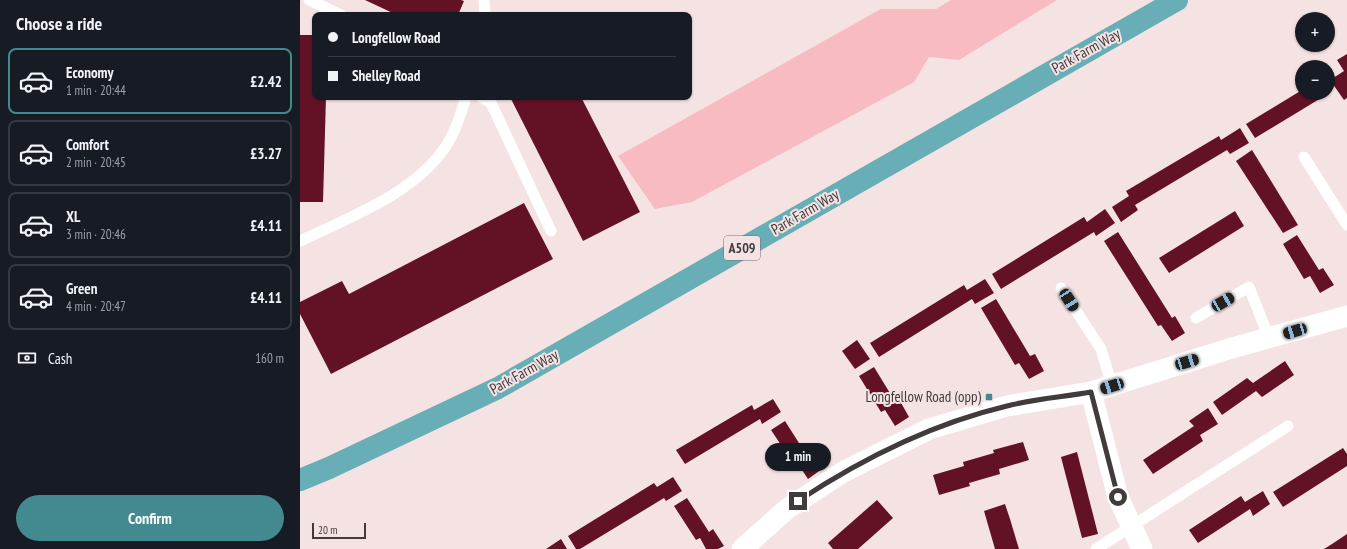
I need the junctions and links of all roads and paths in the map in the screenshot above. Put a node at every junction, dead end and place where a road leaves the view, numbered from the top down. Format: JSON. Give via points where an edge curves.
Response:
{"nodes":[{"id":1,"x":309,"y":0,"type":"edge"},
{"id":2,"x":484,"y":0,"type":"edge"},
{"id":3,"x":1177,"y":0,"type":"edge"},
{"id":4,"x":335,"y":12,"type":"edge"},
{"id":5,"x":485,"y":12,"type":"edge"},
{"id":6,"x":465,"y":100,"type":"edge"},
{"id":7,"x":486,"y":100,"type":"edge"},
{"id":8,"x":1304,"y":157,"type":"dead end"},
{"id":9,"x":1347,"y":225,"type":"edge"},
{"id":10,"x":552,"y":231,"type":"dead end"},
{"id":11,"x":300,"y":241,"type":"edge"},
{"id":12,"x":1061,"y":288,"type":"dead end"},
{"id":13,"x":1347,"y":316,"type":"edge"},
{"id":14,"x":1196,"y":318,"type":"dead end"},
{"id":15,"x":1269,"y":338,"type":"junction"},
{"id":16,"x":1112,"y":386,"type":"junction"},
{"id":17,"x":1091,"y":392,"type":"junction"},
{"id":18,"x":1288,"y":426,"type":"dead end"},
{"id":19,"x":300,"y":480,"type":"edge"},
{"id":20,"x":1132,"y":527,"type":"junction"},
{"id":21,"x":742,"y":549,"type":"edge"},
{"id":22,"x":1096,"y":549,"type":"edge"},
{"id":23,"x":1142,"y":549,"type":"edge"}],
"edges":[{"from":1,"to":4,"type":"lane"},
{"from":2,"to":5,"type":"lane"},
{"from":3,"to":19,"type":"highway","name":"Park Farm Way","number":"A509","via":[[498,388]]},
{"from":6,"to":11,"type":"lane","via":[[448,143],[422,174],[382,202]]},
{"from":7,"to":10,"type":"lane","via":[[491,103]]},
{"from":8,"to":9,"type":"lane"},
{"from":12,"to":16,"type":"lane","via":[[1101,349]]},
{"from":13,"to":15,"type":"street"},
{"from":14,"to":15,"type":"lane","via":[[1249,287]]},
{"from":15,"to":16,"type":"street"},
{"from":16,"to":17,"type":"street"},
{"from":17,"to":20,"type":"street","via":[[1118,497]]},
{"from":17,"to":21,"type":"street","via":[[1007,406],[929,429],[843,472],[787,508]]},
{"from":18,"to":20,"type":"lane"},
{"from":20,"to":22,"type":"lane"},
{"from":20,"to":23,"type":"street"}]}
